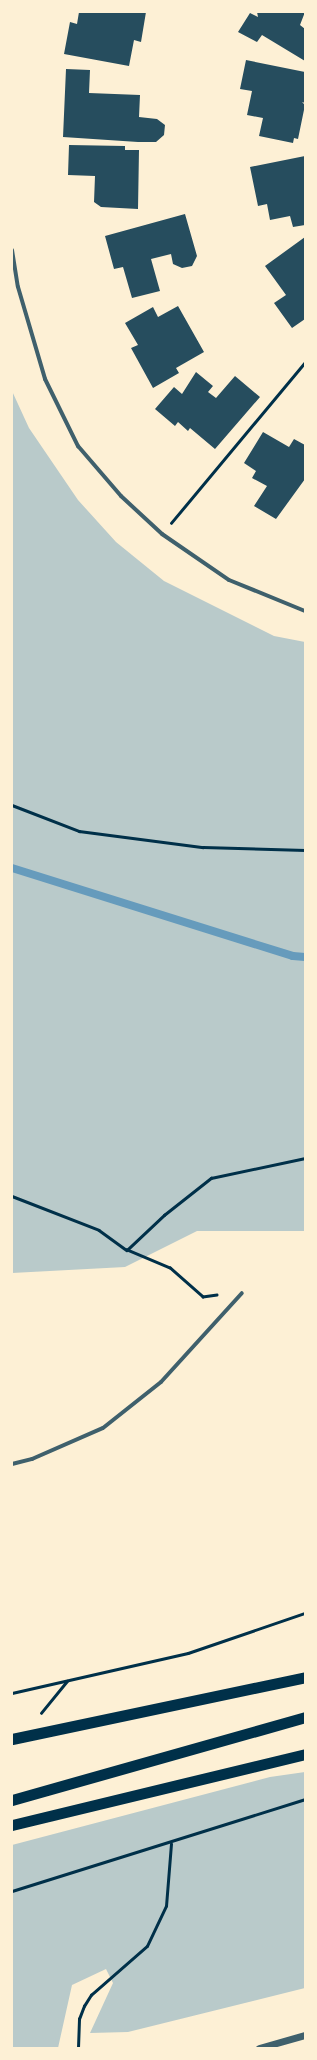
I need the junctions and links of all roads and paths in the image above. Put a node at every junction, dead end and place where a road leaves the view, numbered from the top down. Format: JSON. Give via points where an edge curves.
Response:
{"nodes":[{"id":1,"x":12,"y":250,"type":"edge"},
{"id":2,"x":305,"y":362,"type":"edge"},
{"id":3,"x":162,"y":534,"type":"junction"},
{"id":4,"x":305,"y":611,"type":"edge"},
{"id":5,"x":12,"y":805,"type":"edge"},
{"id":6,"x":305,"y":850,"type":"edge"},
{"id":7,"x":305,"y":1158,"type":"edge"},
{"id":8,"x":12,"y":1196,"type":"edge"},
{"id":9,"x":127,"y":1250,"type":"junction"},
{"id":10,"x":242,"y":1293,"type":"joint"},
{"id":11,"x":12,"y":1464,"type":"edge"},
{"id":12,"x":305,"y":1613,"type":"edge"},
{"id":13,"x":305,"y":1678,"type":"edge"},
{"id":14,"x":67,"y":1681,"type":"junction"},
{"id":15,"x":12,"y":1693,"type":"edge"},
{"id":16,"x":305,"y":1717,"type":"edge"},
{"id":17,"x":17,"y":1738,"type":"edge"},
{"id":18,"x":305,"y":1754,"type":"edge"},
{"id":19,"x":305,"y":1799,"type":"edge"},
{"id":20,"x":12,"y":1800,"type":"edge"},
{"id":21,"x":12,"y":1825,"type":"edge"},
{"id":22,"x":171,"y":1844,"type":"junction"},
{"id":23,"x":12,"y":1891,"type":"edge"},
{"id":24,"x":305,"y":2035,"type":"edge"},
{"id":25,"x":78,"y":2048,"type":"edge"},
{"id":26,"x":259,"y":2048,"type":"edge"}],
"edges":[{"from":1,"to":3,"type":"street","via":[[18,287],[45,379],[78,446],[121,496]]},
{"from":2,"to":3,"type":"path"},
{"from":3,"to":4,"type":"street","via":[[229,580]]},
{"from":5,"to":6,"type":"path","via":[[79,831],[202,847]]},
{"from":7,"to":9,"type":"path","via":[[211,1178],[164,1215]]},
{"from":8,"to":9,"type":"path","via":[[98,1230]]},
{"from":9,"to":10,"type":"path","via":[[170,1268],[203,1297]]},
{"from":10,"to":11,"type":"street","via":[[161,1382],[103,1428],[32,1459]]},
{"from":12,"to":14,"type":"path","via":[[188,1653]]},
{"from":13,"to":17,"type":"highway"},
{"from":14,"to":15,"type":"path"},
{"from":14,"to":17,"type":"path"},
{"from":16,"to":20,"type":"highway"},
{"from":18,"to":21,"type":"highway"},
{"from":19,"to":22,"type":"path"},
{"from":22,"to":23,"type":"path"},
{"from":22,"to":25,"type":"path","via":[[166,1906],[147,1946],[91,1995],[84,2006],[79,2019]]},
{"from":24,"to":26,"type":"street"}]}
